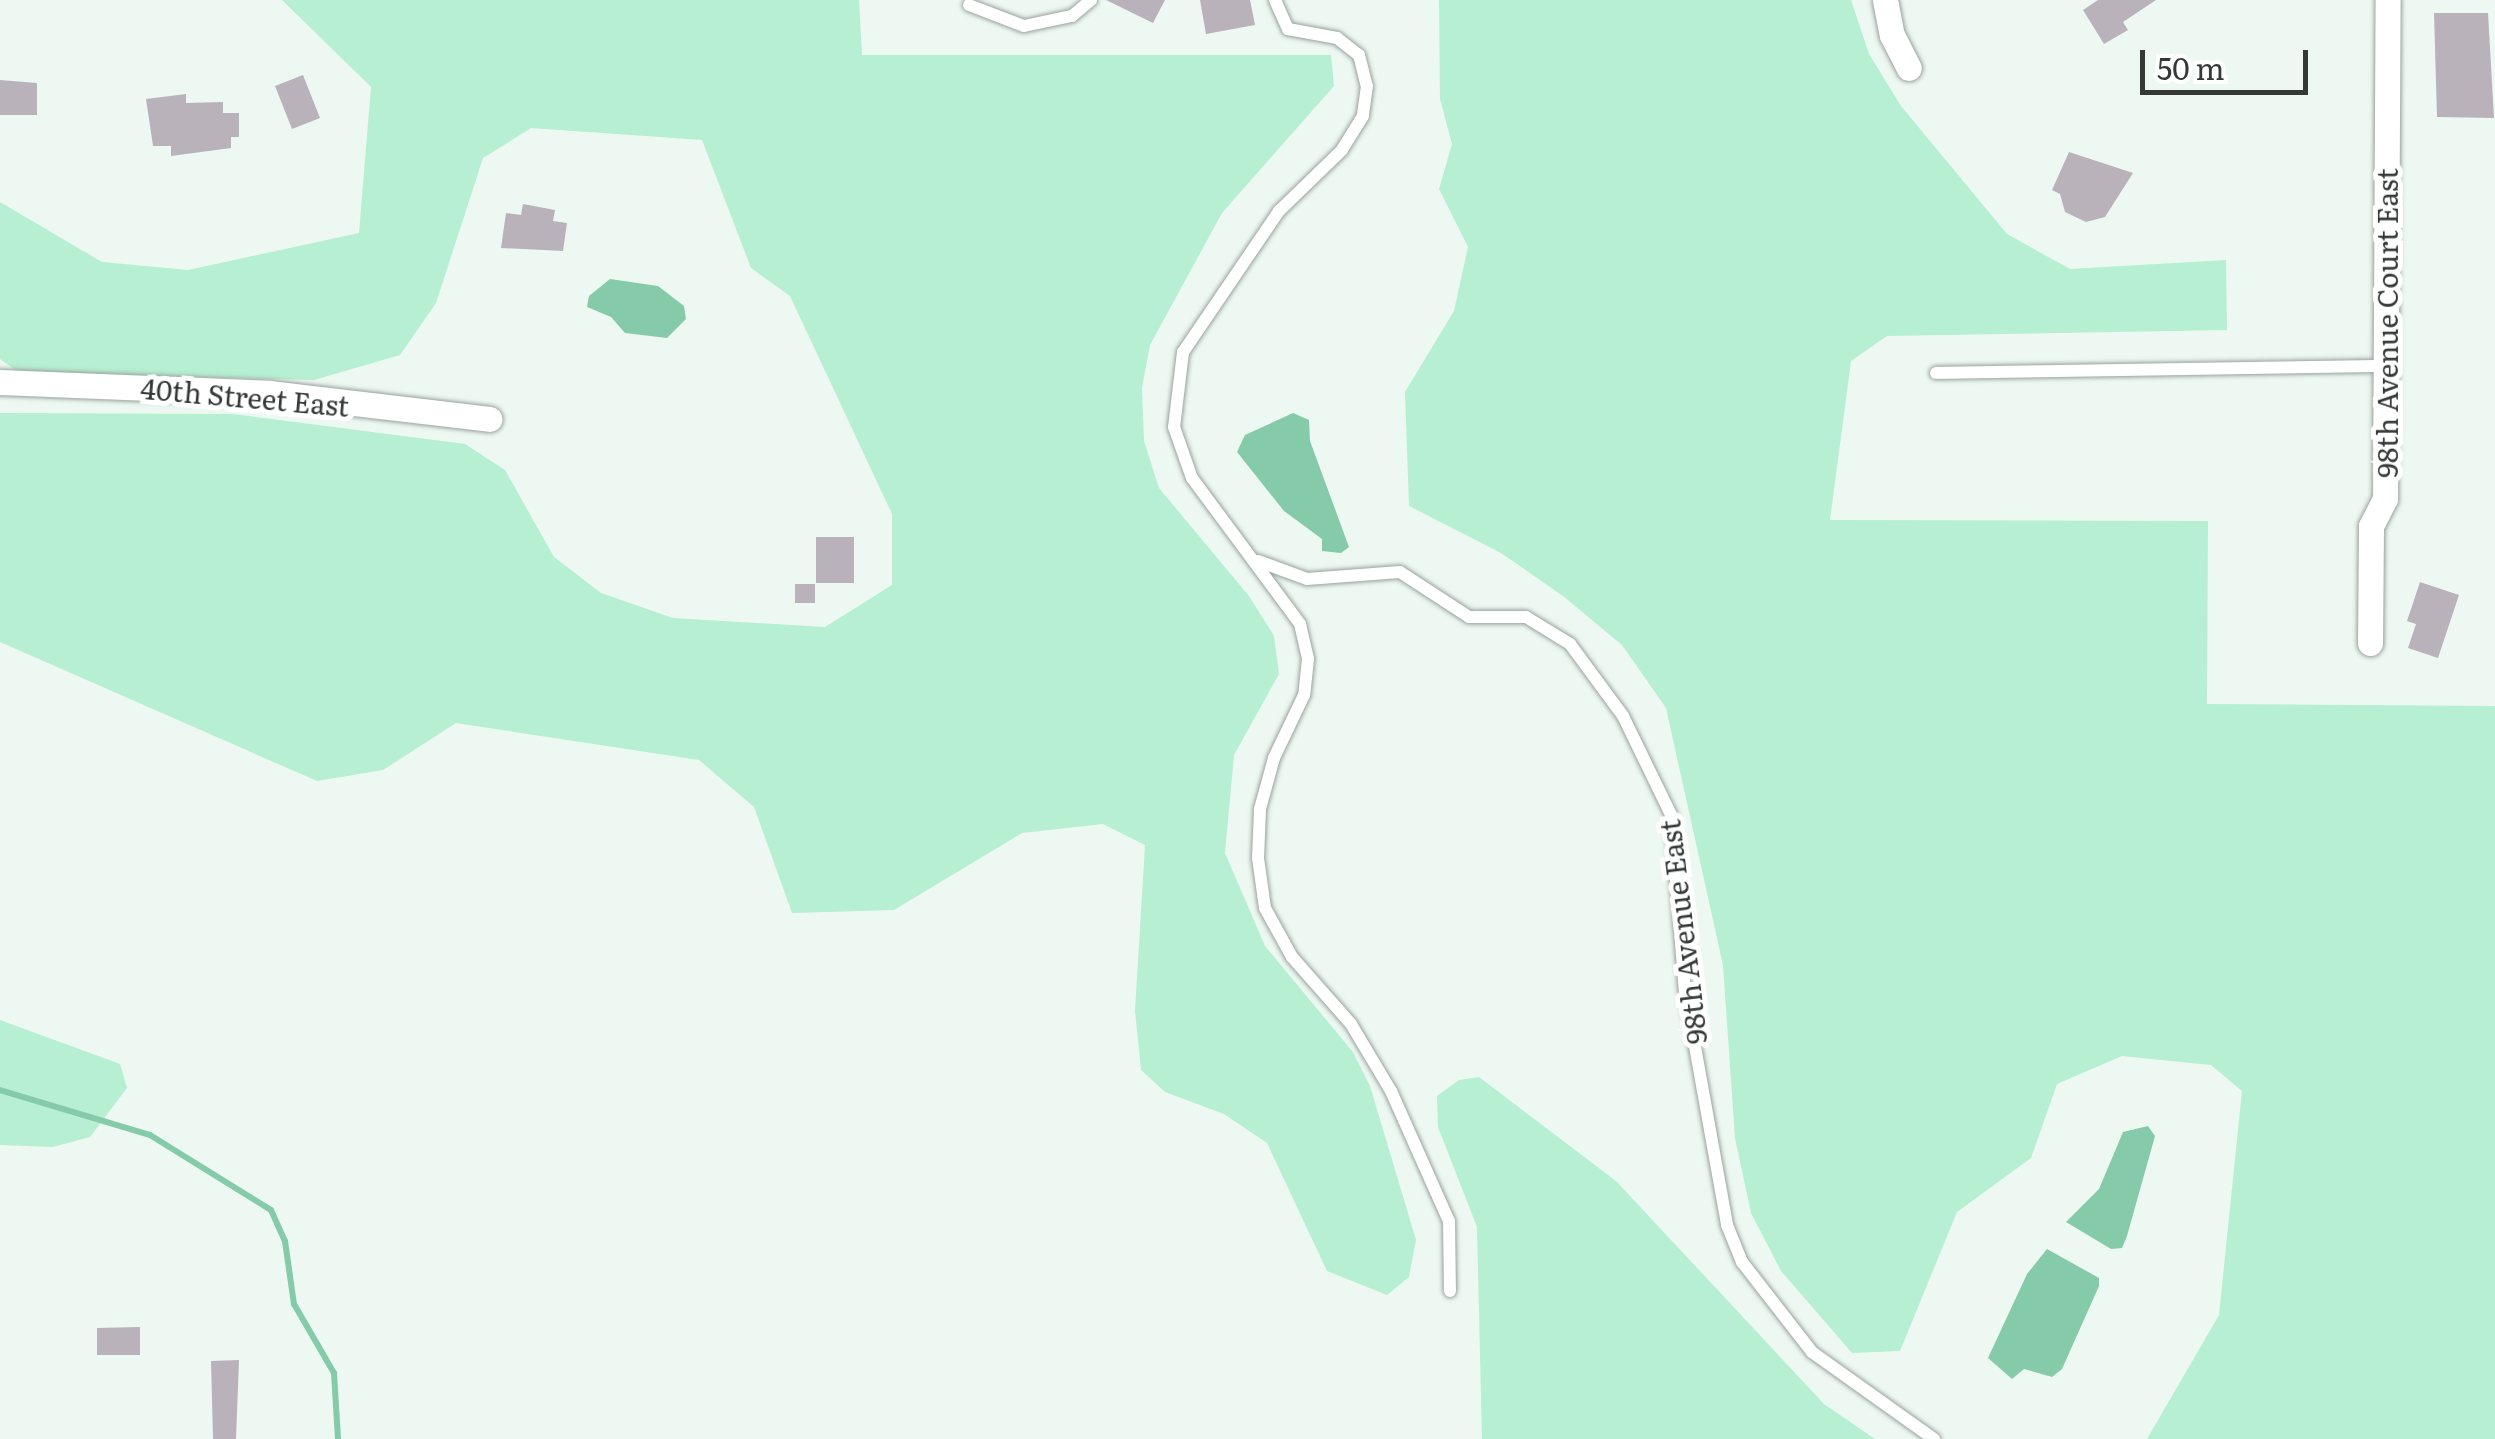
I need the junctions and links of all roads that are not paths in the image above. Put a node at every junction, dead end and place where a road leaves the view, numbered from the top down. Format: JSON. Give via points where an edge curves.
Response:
{"nodes":[{"id":1,"x":1091,"y":0,"type":"edge"},
{"id":2,"x":1275,"y":0,"type":"edge"},
{"id":3,"x":1885,"y":0,"type":"edge"},
{"id":4,"x":2388,"y":0,"type":"edge"},
{"id":5,"x":969,"y":6,"type":"dead end"},
{"id":6,"x":1909,"y":68,"type":"dead end"},
{"id":7,"x":2386,"y":366,"type":"junction"},
{"id":8,"x":1936,"y":373,"type":"dead end"},
{"id":9,"x":0,"y":382,"type":"edge"},
{"id":10,"x":489,"y":420,"type":"dead end"},
{"id":11,"x":1255,"y":560,"type":"junction"},
{"id":12,"x":2370,"y":643,"type":"dead end"},
{"id":13,"x":1450,"y":1291,"type":"dead end"},
{"id":14,"x":1934,"y":1439,"type":"edge"}],
"edges":[{"from":1,"to":5,"type":"lane","via":[[1072,16],[1024,26]]},
{"from":2,"to":11,"type":"lane","via":[[1288,29],[1353,47],[1366,86],[1350,140],[1279,211],[1177,370],[1174,426],[1184,462]]},
{"from":3,"to":6,"type":"street","via":[[1892,35]]},
{"from":4,"to":7,"type":"street","name":"98th Avenue Court East"},
{"from":7,"to":8,"type":"lane"},
{"from":7,"to":12,"type":"street","name":"98th Avenue Court East","via":[[2384,500],[2370,526]]},
{"from":9,"to":10,"type":"street","name":"40th Street East","via":[[269,393]]},
{"from":11,"to":13,"type":"lane","via":[[1292,608],[1308,659],[1304,695],[1274,758],[1260,809],[1265,908],[1292,957],[1350,1024],[1391,1092],[1449,1221]]},
{"from":11,"to":14,"type":"lane","name":"98th Avenue East","via":[[1308,579],[1400,572],[1469,617],[1542,621],[1570,644],[1623,716],[1670,815],[1685,991],[1728,1225],[1742,1262],[1812,1352]]}]}
